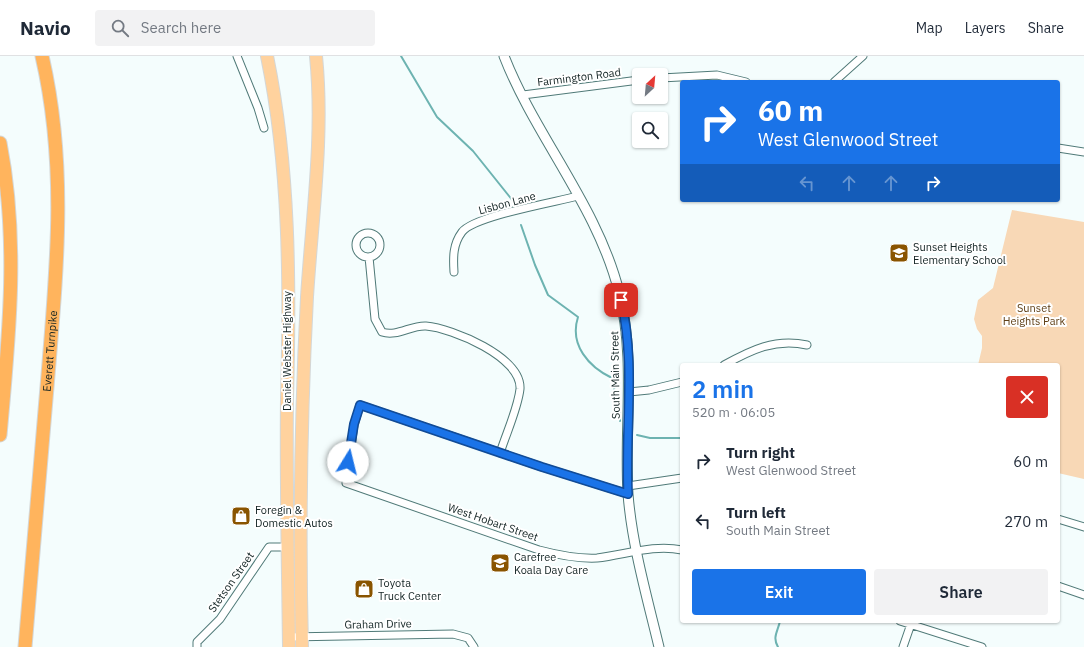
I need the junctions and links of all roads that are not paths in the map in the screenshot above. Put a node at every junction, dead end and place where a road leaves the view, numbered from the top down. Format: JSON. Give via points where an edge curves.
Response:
{"nodes":[{"id":1,"x":42,"y":56,"type":"edge"},
{"id":2,"x":237,"y":56,"type":"edge"},
{"id":3,"x":267,"y":56,"type":"edge"},
{"id":4,"x":316,"y":56,"type":"edge"},
{"id":5,"x":504,"y":56,"type":"edge"},
{"id":6,"x":863,"y":56,"type":"edge"},
{"id":7,"x":668,"y":78,"type":"edge"},
{"id":8,"x":737,"y":80,"type":"edge"},
{"id":9,"x":836,"y":80,"type":"edge"},
{"id":10,"x":632,"y":81,"type":"edge"},
{"id":11,"x":523,"y":95,"type":"junction"},
{"id":12,"x":264,"y":128,"type":"dead end"},
{"id":13,"x":0,"y":143,"type":"edge"},
{"id":14,"x":1060,"y":148,"type":"edge"},
{"id":15,"x":1084,"y":152,"type":"edge"},
{"id":16,"x":578,"y":196,"type":"junction"},
{"id":17,"x":368,"y":257,"type":"dead end"},
{"id":18,"x":454,"y":272,"type":"dead end"},
{"id":19,"x":807,"y":345,"type":"dead end"},
{"id":20,"x":728,"y":363,"type":"edge"},
{"id":21,"x":680,"y":382,"type":"edge"},
{"id":22,"x":629,"y":392,"type":"junction"},
{"id":23,"x":0,"y":435,"type":"edge"},
{"id":24,"x":500,"y":453,"type":"junction"},
{"id":25,"x":680,"y":478,"type":"edge"},
{"id":26,"x":628,"y":490,"type":"junction"},
{"id":27,"x":38,"y":495,"type":"junction"},
{"id":28,"x":1060,"y":520,"type":"edge"},
{"id":29,"x":1084,"y":527,"type":"edge"},
{"id":30,"x":288,"y":547,"type":"junction"},
{"id":31,"x":680,"y":550,"type":"edge"},
{"id":32,"x":637,"y":551,"type":"junction"},
{"id":33,"x":1060,"y":587,"type":"edge"},
{"id":34,"x":1084,"y":595,"type":"edge"},
{"id":35,"x":911,"y":623,"type":"edge"},
{"id":36,"x":289,"y":642,"type":"edge"},
{"id":37,"x":302,"y":642,"type":"edge"},
{"id":38,"x":197,"y":644,"type":"edge"},
{"id":39,"x":26,"y":647,"type":"edge"},
{"id":40,"x":34,"y":647,"type":"edge"},
{"id":41,"x":474,"y":647,"type":"edge"},
{"id":42,"x":659,"y":647,"type":"edge"},
{"id":43,"x":903,"y":647,"type":"edge"},
{"id":44,"x":982,"y":647,"type":"edge"}],
"edges":[{"from":1,"to":27,"type":"highway","name":"Everett Turnpike","via":[[56,139],[59,203]]},
{"from":2,"to":12,"type":"street"},
{"from":3,"to":30,"type":"main road","name":"Daniel Webster Highway","via":[[278,126],[284,190]]},
{"from":4,"to":37,"type":"main road","name":"Daniel Webster Highway","via":[[318,137],[302,421]]},
{"from":5,"to":11,"type":"street","name":"South Main Street"},
{"from":6,"to":9,"type":"street"},
{"from":7,"to":8,"type":"street","via":[[716,75]]},
{"from":10,"to":11,"type":"street","name":"Farmington Road"},
{"from":11,"to":16,"type":"street","name":"South Main Street"},
{"from":13,"to":23,"type":"highway","via":[[9,208],[12,259],[10,329]]},
{"from":14,"to":15,"type":"street"},
{"from":16,"to":18,"type":"street","name":"Lisbon Lane","via":[[470,225],[457,241],[453,254]]},
{"from":16,"to":22,"type":"street","name":"South Main Street","via":[[605,253],[618,289],[628,343]]},
{"from":17,"to":24,"type":"street","via":[[375,319],[382,332],[391,334],[421,326],[450,330],[491,351],[516,374],[520,388],[518,399]]},
{"from":19,"to":20,"type":"street","via":[[788,342],[760,346]]},
{"from":21,"to":22,"type":"street"},
{"from":22,"to":26,"type":"street","name":"South Main Street"},
{"from":24,"to":26,"type":"street"},
{"from":24,"to":32,"type":"street","name":"West Hobart Street","via":[[360,405],[354,424],[346,483],[554,554],[583,558]]},
{"from":25,"to":26,"type":"street"},
{"from":26,"to":32,"type":"street","name":"South Main Street"},
{"from":27,"to":39,"type":"highway","name":"Everett Turnpike"},
{"from":27,"to":40,"type":"highway"},
{"from":28,"to":29,"type":"street"},
{"from":30,"to":36,"type":"main road","name":"Daniel Webster Highway"},
{"from":30,"to":38,"type":"street","name":"Stetson Street","via":[[269,547],[220,619]]},
{"from":31,"to":32,"type":"street","name":"West Hobart Street","via":[[663,548]]},
{"from":32,"to":42,"type":"street","name":"South Main Street"},
{"from":33,"to":34,"type":"street"},
{"from":35,"to":43,"type":"street"},
{"from":35,"to":44,"type":"street"},
{"from":36,"to":37,"type":"street","name":"Graham Drive"},
{"from":37,"to":41,"type":"street","name":"Graham Drive","via":[[445,633],[468,638]]}]}
